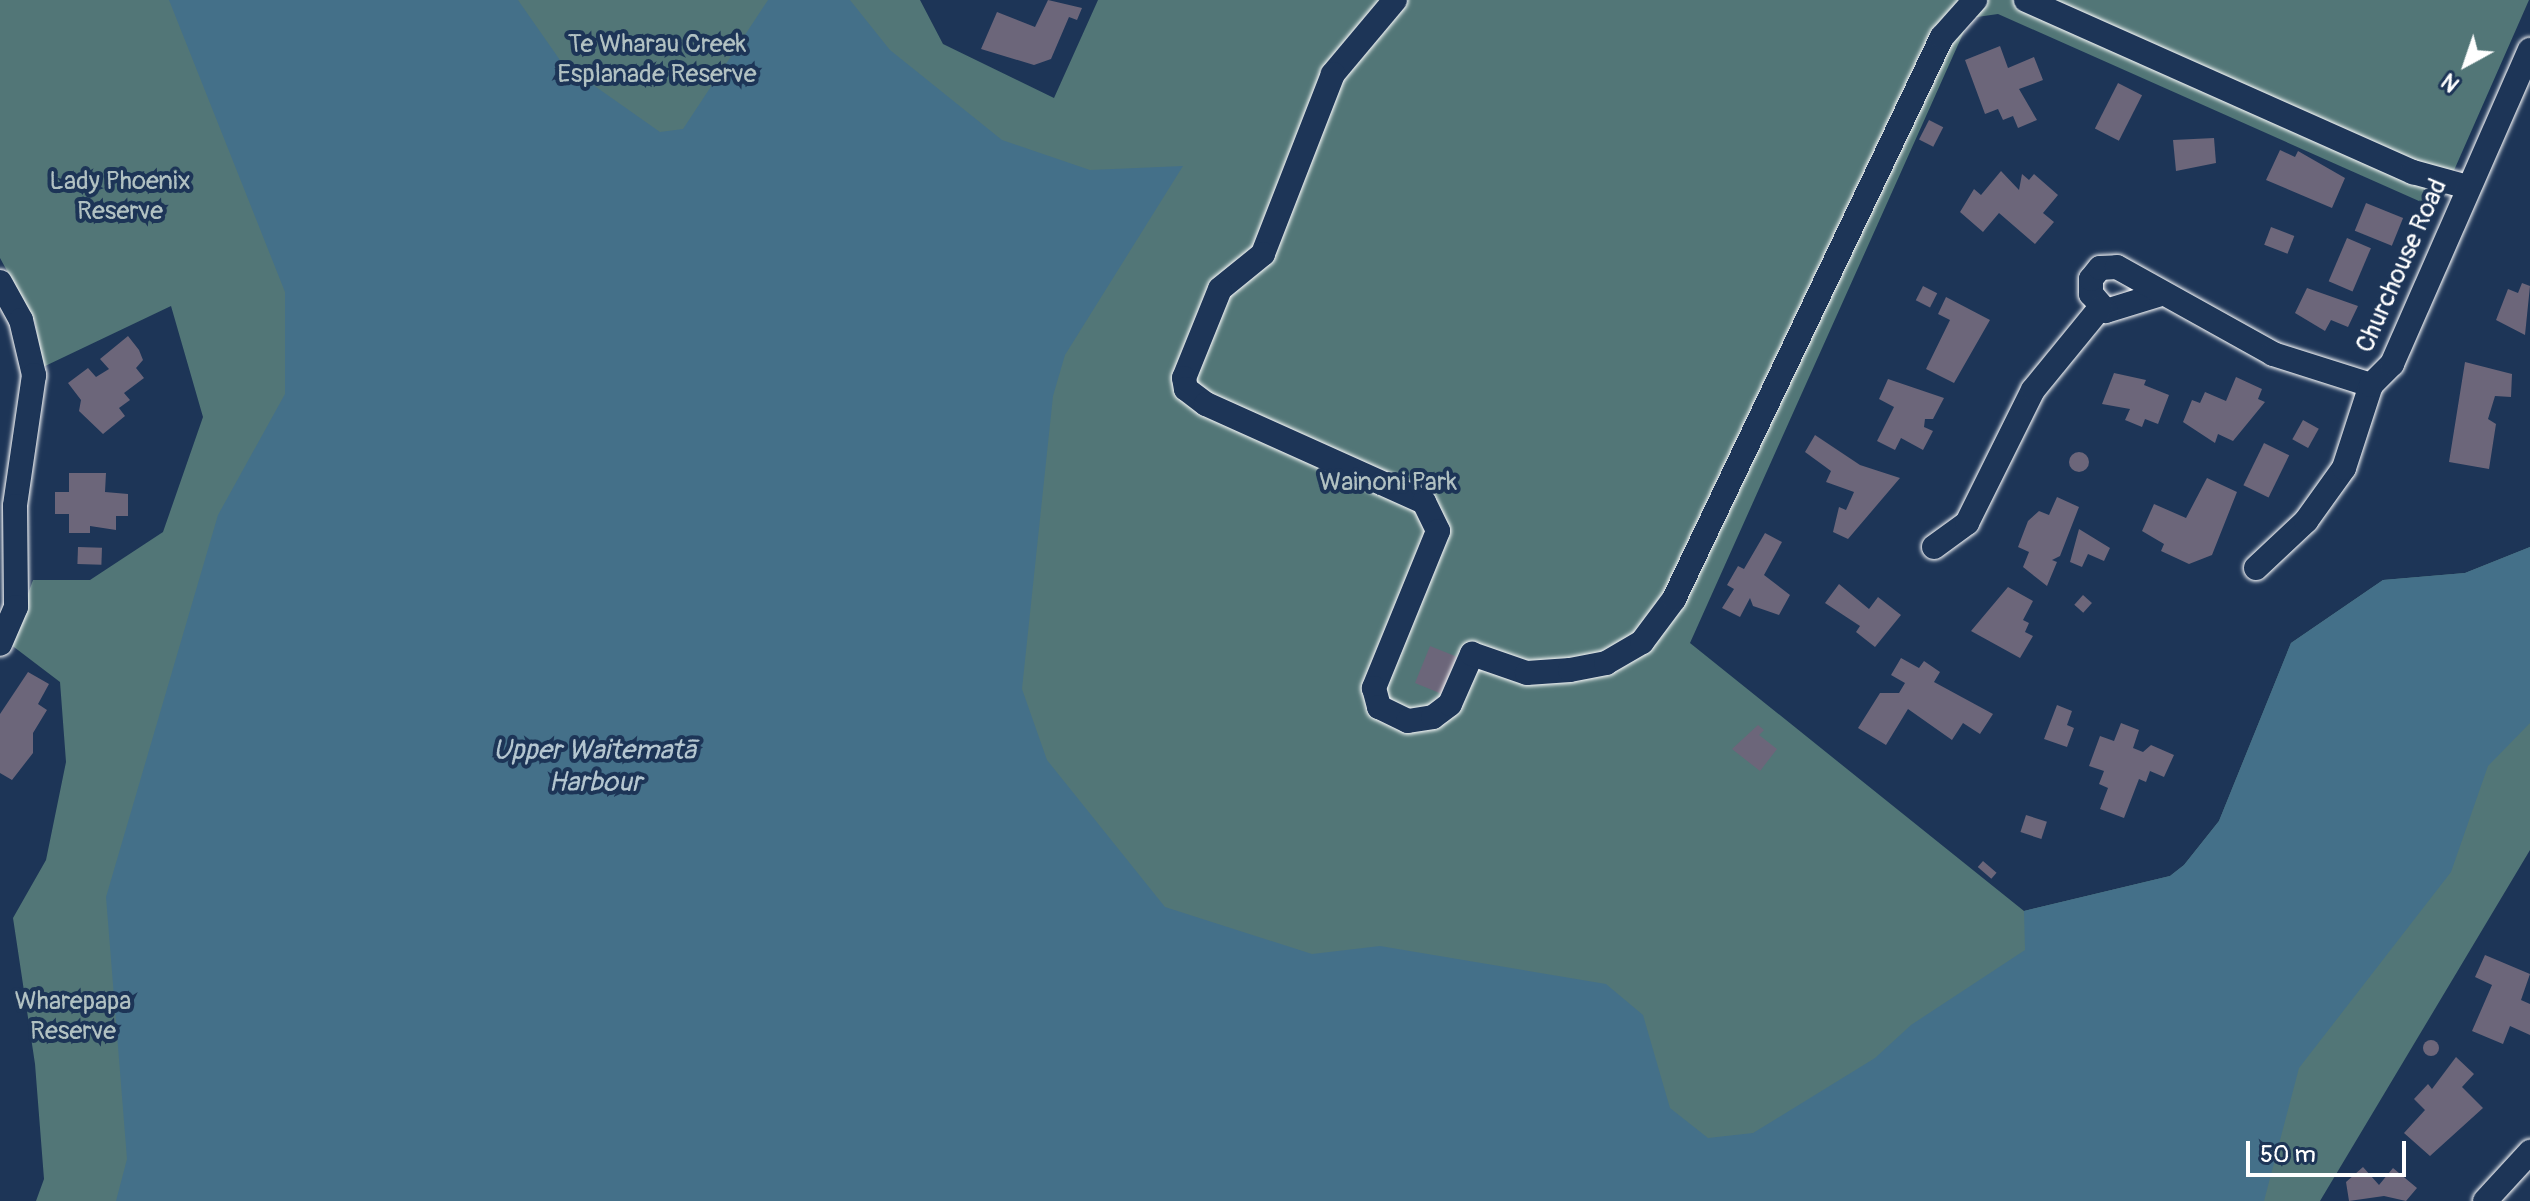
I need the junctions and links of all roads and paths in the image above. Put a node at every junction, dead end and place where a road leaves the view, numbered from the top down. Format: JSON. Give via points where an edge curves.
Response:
{"nodes":[{"id":1,"x":1395,"y":0,"type":"edge"},
{"id":2,"x":1975,"y":0,"type":"edge"},
{"id":3,"x":2026,"y":0,"type":"edge"},
{"id":4,"x":2530,"y":50,"type":"edge"},
{"id":5,"x":2468,"y":187,"type":"junction"},
{"id":6,"x":0,"y":282,"type":"edge"},
{"id":7,"x":2161,"y":294,"type":"junction"},
{"id":8,"x":2100,"y":308,"type":"junction"},
{"id":9,"x":2371,"y":385,"type":"junction"},
{"id":10,"x":1934,"y":547,"type":"dead end"},
{"id":11,"x":2256,"y":568,"type":"dead end"},
{"id":12,"x":0,"y":644,"type":"edge"},
{"id":13,"x":2530,"y":1152,"type":"edge"},
{"id":14,"x":2485,"y":1201,"type":"edge"}],
"edges":[{"from":1,"to":2,"type":"street","via":[[1333,74],[1263,254],[1220,289],[1184,378],[1186,389],[1206,404],[1424,502],[1438,531],[1374,688],[1379,707],[1408,721],[1433,717],[1450,704],[1472,654],[1527,673],[1570,670],[1606,663],[1642,642],[1674,599],[1942,37]]},
{"from":3,"to":5,"type":"street","via":[[2413,172]]},
{"from":4,"to":5,"type":"street","name":"Churchouse Road"},
{"from":5,"to":9,"type":"street","name":"Churchouse Road","via":[[2392,364]]},
{"from":6,"to":12,"type":"street","via":[[21,320],[34,375],[16,490],[16,607]]},
{"from":7,"to":8,"type":"street","via":[[2140,296],[2119,310]]},
{"from":7,"to":8,"type":"street","via":[[2107,266],[2091,279]]},
{"from":7,"to":9,"type":"street","via":[[2273,354]]},
{"from":8,"to":10,"type":"street","via":[[2033,390],[1967,523]]},
{"from":9,"to":11,"type":"street","name":"Churchouse Road","via":[[2362,426],[2326,498]]},
{"from":13,"to":14,"type":"street"}]}
